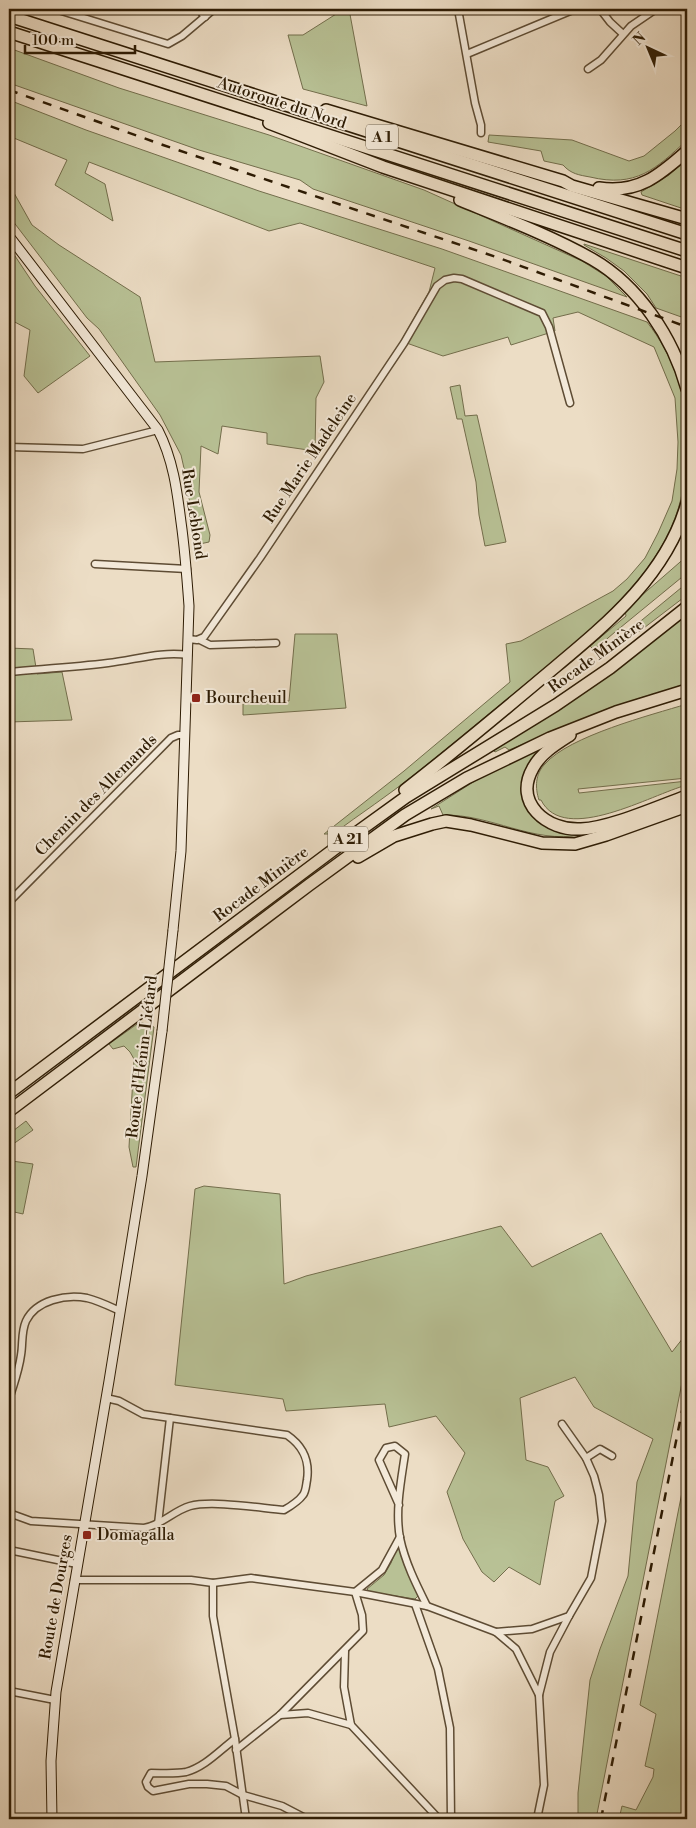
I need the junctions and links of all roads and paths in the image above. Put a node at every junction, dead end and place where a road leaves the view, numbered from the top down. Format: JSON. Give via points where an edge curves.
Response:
{"nodes":[{"id":1,"x":55,"y":9,"type":"edge"},
{"id":2,"x":199,"y":9,"type":"edge"},
{"id":3,"x":214,"y":9,"type":"edge"},
{"id":4,"x":458,"y":9,"type":"edge"},
{"id":5,"x":575,"y":9,"type":"edge"},
{"id":6,"x":600,"y":9,"type":"edge"},
{"id":7,"x":656,"y":9,"type":"edge"},
{"id":8,"x":9,"y":16,"type":"edge"},
{"id":9,"x":205,"y":17,"type":"junction"},
{"id":10,"x":9,"y":32,"type":"edge"},
{"id":11,"x":623,"y":34,"type":"junction"},
{"id":12,"x":77,"y":38,"type":"junction"},
{"id":13,"x":467,"y":54,"type":"junction"},
{"id":14,"x":588,"y":69,"type":"dead end"},
{"id":15,"x":199,"y":93,"type":"junction"},
{"id":16,"x":481,"y":133,"type":"dead end"},
{"id":17,"x":687,"y":151,"type":"edge"},
{"id":18,"x":382,"y":167,"type":"junction"},
{"id":19,"x":564,"y":181,"type":"junction"},
{"id":20,"x":687,"y":220,"type":"edge"},
{"id":21,"x":687,"y":234,"type":"edge"},
{"id":22,"x":9,"y":236,"type":"edge"},
{"id":23,"x":687,"y":251,"type":"edge"},
{"id":24,"x":687,"y":268,"type":"edge"},
{"id":25,"x":687,"y":388,"type":"edge"},
{"id":26,"x":570,"y":404,"type":"dead end"},
{"id":27,"x":158,"y":430,"type":"junction"},
{"id":28,"x":9,"y":447,"type":"edge"},
{"id":29,"x":687,"y":503,"type":"edge"},
{"id":30,"x":94,"y":564,"type":"dead end"},
{"id":31,"x":187,"y":569,"type":"junction"},
{"id":32,"x":687,"y":608,"type":"edge"},
{"id":33,"x":188,"y":639,"type":"junction"},
{"id":34,"x":200,"y":640,"type":"junction"},
{"id":35,"x":276,"y":643,"type":"dead end"},
{"id":36,"x":188,"y":655,"type":"junction"},
{"id":37,"x":9,"y":672,"type":"edge"},
{"id":38,"x":687,"y":690,"type":"edge"},
{"id":39,"x":588,"y":723,"type":"junction"},
{"id":40,"x":185,"y":735,"type":"junction"},
{"id":41,"x":687,"y":796,"type":"edge"},
{"id":42,"x":687,"y":806,"type":"edge"},
{"id":43,"x":345,"y":841,"type":"junction"},
{"id":44,"x":309,"y":885,"type":"junction"},
{"id":45,"x":9,"y":902,"type":"edge"},
{"id":46,"x":9,"y":1093,"type":"edge"},
{"id":47,"x":9,"y":1111,"type":"edge"},
{"id":48,"x":120,"y":1311,"type":"junction"},
{"id":49,"x":109,"y":1381,"type":"joint"},
{"id":50,"x":106,"y":1398,"type":"junction"},
{"id":51,"x":9,"y":1400,"type":"edge"},
{"id":52,"x":170,"y":1418,"type":"junction"},
{"id":53,"x":562,"y":1424,"type":"dead end"},
{"id":54,"x":612,"y":1456,"type":"dead end"},
{"id":55,"x":586,"y":1458,"type":"junction"},
{"id":56,"x":399,"y":1505,"type":"junction"},
{"id":57,"x":9,"y":1513,"type":"edge"},
{"id":58,"x":84,"y":1523,"type":"junction"},
{"id":59,"x":158,"y":1524,"type":"junction"},
{"id":60,"x":400,"y":1537,"type":"junction"},
{"id":61,"x":9,"y":1550,"type":"edge"},
{"id":62,"x":77,"y":1564,"type":"junction"},
{"id":63,"x":74,"y":1580,"type":"junction"},
{"id":64,"x":213,"y":1583,"type":"junction"},
{"id":65,"x":355,"y":1592,"type":"junction"},
{"id":66,"x":415,"y":1604,"type":"junction"},
{"id":67,"x":427,"y":1606,"type":"junction"},
{"id":68,"x":569,"y":1616,"type":"junction"},
{"id":69,"x":496,"y":1632,"type":"junction"},
{"id":70,"x":344,"y":1651,"type":"junction"},
{"id":71,"x":9,"y":1691,"type":"edge"},
{"id":72,"x":539,"y":1695,"type":"junction"},
{"id":73,"x":55,"y":1700,"type":"junction"},
{"id":74,"x":280,"y":1715,"type":"junction"},
{"id":75,"x":351,"y":1725,"type":"junction"},
{"id":76,"x":235,"y":1739,"type":"junction"},
{"id":77,"x":236,"y":1750,"type":"junction"},
{"id":78,"x":243,"y":1795,"type":"junction"},
{"id":79,"x":52,"y":1819,"type":"edge"},
{"id":80,"x":246,"y":1819,"type":"edge"},
{"id":81,"x":308,"y":1819,"type":"edge"},
{"id":82,"x":439,"y":1819,"type":"edge"},
{"id":83,"x":451,"y":1819,"type":"edge"},
{"id":84,"x":537,"y":1819,"type":"edge"}],
"edges":[{"from":1,"to":9,"type":"street","via":[[168,44]]},
{"from":2,"to":9,"type":"street"},
{"from":3,"to":9,"type":"street"},
{"from":4,"to":13,"type":"street"},
{"from":5,"to":13,"type":"street"},
{"from":6,"to":11,"type":"street"},
{"from":7,"to":11,"type":"street"},
{"from":8,"to":12,"type":"highway","name":"Autoroute du Nord","number":"A 1"},
{"from":10,"to":15,"type":"highway","name":"Autoroute du Nord","number":"A 1"},
{"from":11,"to":14,"type":"street","via":[[601,60]]},
{"from":12,"to":19,"type":"highway"},
{"from":12,"to":21,"type":"highway","name":"Autoroute du Nord","number":"A 1"},
{"from":13,"to":16,"type":"street"},
{"from":15,"to":18,"type":"highway"},
{"from":15,"to":23,"type":"highway","name":"Autoroute du Nord","number":"A 1"},
{"from":17,"to":19,"type":"highway","via":[[658,175],[639,185],[611,190]]},
{"from":18,"to":24,"type":"highway"},
{"from":18,"to":25,"type":"highway","via":[[549,238],[607,270],[636,296],[663,332],[675,352]]},
{"from":19,"to":20,"type":"highway"},
{"from":22,"to":27,"type":"main road","name":"Rue Leblond"},
{"from":26,"to":34,"type":"street","name":"Rue Marie Madeleine","via":[[552,336],[542,313],[462,279],[445,280],[437,286],[404,343],[260,558]]},
{"from":27,"to":28,"type":"street","via":[[83,449]]},
{"from":27,"to":31,"type":"main road","name":"Rue Leblond","via":[[176,477]]},
{"from":29,"to":43,"type":"highway","via":[[657,567],[622,608],[481,730],[373,814]]},
{"from":30,"to":31,"type":"street"},
{"from":31,"to":33,"type":"main road","name":"Rue Leblond"},
{"from":32,"to":43,"type":"highway","name":"Rocade Minière","number":"A 21","via":[[571,695],[433,780]]},
{"from":33,"to":34,"type":"street"},
{"from":33,"to":36,"type":"main road","name":"Rue Leblond"},
{"from":34,"to":35,"type":"street","via":[[210,645]]},
{"from":36,"to":37,"type":"street","via":[[142,656],[109,663]]},
{"from":36,"to":40,"type":"main road","name":"Rue Leblond"},
{"from":38,"to":39,"type":"highway","name":"Rocade Minière","number":"A 21"},
{"from":39,"to":41,"type":"highway","via":[[547,751],[532,769],[528,796],[534,810],[546,821],[565,828],[589,828]]},
{"from":39,"to":44,"type":"highway","name":"Rocade Minière","number":"A 21","via":[[496,763],[436,796],[397,820]]},
{"from":40,"to":45,"type":"street","name":"Chemin des Allemands","via":[[171,738]]},
{"from":40,"to":48,"type":"main road","name":"Route d'Hénin-Liétard","bridge":true,"via":[[181,851],[162,1031]]},
{"from":42,"to":44,"type":"highway","via":[[575,844],[542,843],[471,825],[432,824],[394,836],[326,879]]},
{"from":43,"to":46,"type":"highway","name":"Rocade Minière","number":"A 21"},
{"from":44,"to":47,"type":"highway","name":"Rocade Minière","number":"A 21"},
{"from":48,"to":49,"type":"main road","name":"Route d'Hénin-Liétard"},
{"from":48,"to":51,"type":"street","via":[[73,1297],[38,1306],[25,1322],[22,1354]]},
{"from":49,"to":50,"type":"main road","name":"Route de Dourges"},
{"from":50,"to":52,"type":"street","via":[[143,1414]]},
{"from":50,"to":58,"type":"main road","name":"Route de Dourges"},
{"from":52,"to":59,"type":"street"},
{"from":52,"to":59,"type":"street","via":[[286,1436],[296,1442],[306,1456],[308,1473],[304,1494],[284,1510],[193,1505]]},
{"from":53,"to":55,"type":"street"},
{"from":54,"to":55,"type":"street","via":[[600,1450]]},
{"from":55,"to":68,"type":"street","via":[[599,1495],[602,1521],[591,1578]]},
{"from":56,"to":56,"type":"street","via":[[405,1454],[394,1446],[386,1448],[379,1460]]},
{"from":56,"to":60,"type":"street"},
{"from":57,"to":58,"type":"street","via":[[31,1521]]},
{"from":58,"to":59,"type":"street","via":[[144,1528]]},
{"from":58,"to":62,"type":"main road","name":"Route de Dourges"},
{"from":60,"to":65,"type":"street","via":[[382,1570]]},
{"from":60,"to":67,"type":"street","via":[[410,1571]]},
{"from":61,"to":62,"type":"street"},
{"from":62,"to":63,"type":"main road","name":"Route de Dourges"},
{"from":63,"to":64,"type":"street","via":[[190,1580]]},
{"from":63,"to":73,"type":"main road","name":"Route de Dourges"},
{"from":64,"to":65,"type":"street","via":[[251,1578]]},
{"from":64,"to":76,"type":"street","via":[[213,1616]]},
{"from":65,"to":66,"type":"street"},
{"from":65,"to":70,"type":"street","via":[[363,1631]]},
{"from":66,"to":67,"type":"street"},
{"from":66,"to":83,"type":"street","via":[[438,1669],[450,1728]]},
{"from":67,"to":69,"type":"street"},
{"from":68,"to":69,"type":"street","via":[[532,1629]]},
{"from":68,"to":72,"type":"street","via":[[550,1652]]},
{"from":69,"to":72,"type":"street","via":[[516,1649]]},
{"from":70,"to":74,"type":"street"},
{"from":70,"to":75,"type":"street","via":[[344,1687]]},
{"from":71,"to":73,"type":"street"},
{"from":72,"to":84,"type":"street","via":[[544,1785]]},
{"from":73,"to":79,"type":"main road","name":"Route de Dourges"},
{"from":74,"to":75,"type":"street","via":[[308,1713]]},
{"from":74,"to":77,"type":"street"},
{"from":75,"to":82,"type":"street"},
{"from":76,"to":77,"type":"street"},
{"from":76,"to":78,"type":"street","via":[[202,1765],[176,1773],[151,1773],[146,1782],[153,1791],[207,1784],[226,1786]]},
{"from":77,"to":78,"type":"street"},
{"from":78,"to":80,"type":"street"},
{"from":78,"to":81,"type":"street","via":[[282,1806]]}]}
